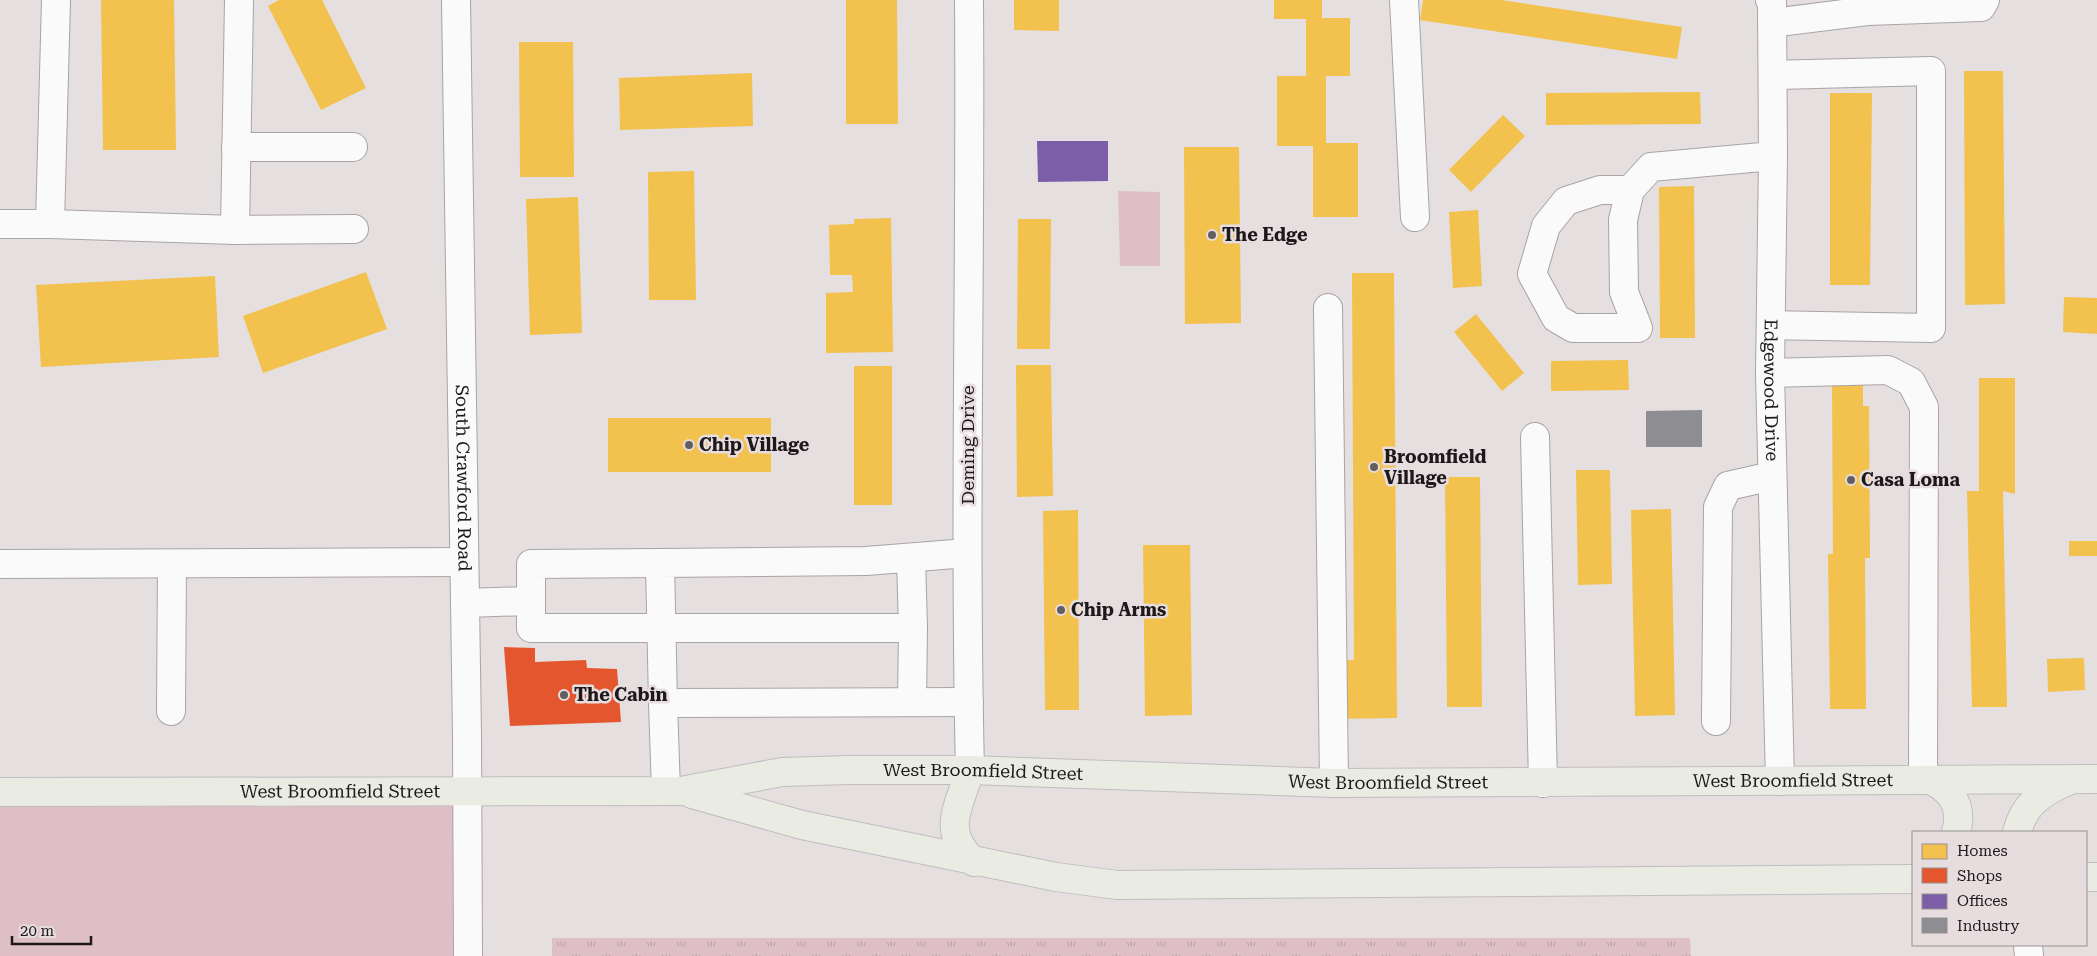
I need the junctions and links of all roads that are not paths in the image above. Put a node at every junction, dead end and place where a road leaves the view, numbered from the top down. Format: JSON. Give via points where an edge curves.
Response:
{"nodes":[{"id":1,"x":56,"y":0,"type":"edge"},
{"id":2,"x":239,"y":0,"type":"edge"},
{"id":3,"x":456,"y":0,"type":"edge"},
{"id":4,"x":969,"y":0,"type":"edge"},
{"id":5,"x":1404,"y":0,"type":"edge"},
{"id":6,"x":1983,"y":3,"type":"edge"},
{"id":7,"x":1771,"y":11,"type":"edge"},
{"id":8,"x":1773,"y":75,"type":"junction"},
{"id":9,"x":236,"y":146,"type":"junction"},
{"id":10,"x":353,"y":146,"type":"dead end"},
{"id":11,"x":1773,"y":156,"type":"junction"},
{"id":12,"x":1630,"y":190,"type":"junction"},
{"id":13,"x":1415,"y":218,"type":"dead end"},
{"id":14,"x":0,"y":224,"type":"edge"},
{"id":15,"x":50,"y":224,"type":"junction"},
{"id":16,"x":354,"y":229,"type":"dead end"},
{"id":17,"x":234,"y":230,"type":"junction"},
{"id":18,"x":1328,"y":308,"type":"dead end"},
{"id":19,"x":1771,"y":325,"type":"junction"},
{"id":20,"x":1770,"y":373,"type":"junction"},
{"id":21,"x":1535,"y":437,"type":"dead end"},
{"id":22,"x":1772,"y":476,"type":"junction"},
{"id":23,"x":967,"y":553,"type":"junction"},
{"id":24,"x":911,"y":559,"type":"junction"},
{"id":25,"x":464,"y":562,"type":"junction"},
{"id":26,"x":660,"y":563,"type":"junction"},
{"id":27,"x":0,"y":564,"type":"edge"},
{"id":28,"x":172,"y":564,"type":"junction"},
{"id":29,"x":530,"y":601,"type":"junction"},
{"id":30,"x":465,"y":603,"type":"junction"},
{"id":31,"x":661,"y":628,"type":"junction"},
{"id":32,"x":913,"y":628,"type":"junction"},
{"id":33,"x":912,"y":702,"type":"junction"},
{"id":34,"x":969,"y":702,"type":"junction"},
{"id":35,"x":663,"y":704,"type":"junction"},
{"id":36,"x":171,"y":711,"type":"dead end"},
{"id":37,"x":1716,"y":721,"type":"dead end"},
{"id":38,"x":970,"y":770,"type":"junction"},
{"id":39,"x":2084,"y":779,"type":"edge"},
{"id":40,"x":1780,"y":780,"type":"junction"},
{"id":41,"x":1927,"y":780,"type":"junction"},
{"id":42,"x":1334,"y":783,"type":"junction"},
{"id":43,"x":1543,"y":783,"type":"junction"},
{"id":44,"x":468,"y":790,"type":"junction"},
{"id":45,"x":673,"y":791,"type":"junction"},
{"id":46,"x":0,"y":792,"type":"edge"},
{"id":47,"x":1956,"y":831,"type":"edge"},
{"id":48,"x":2017,"y":831,"type":"edge"},
{"id":49,"x":974,"y":862,"type":"junction"},
{"id":50,"x":1908,"y":878,"type":"edge"},
{"id":51,"x":468,"y":956,"type":"edge"}],
"edges":[{"from":1,"to":15,"type":"street"},
{"from":2,"to":9,"type":"street"},
{"from":3,"to":25,"type":"street","name":"South Crawford Road"},
{"from":4,"to":23,"type":"street","name":"Deming Drive"},
{"from":5,"to":13,"type":"street"},
{"from":6,"to":7,"type":"street","via":[[1867,11]]},
{"from":7,"to":8,"type":"street","name":"Edgewood Drive"},
{"from":8,"to":11,"type":"street","name":"Edgewood Drive"},
{"from":8,"to":19,"type":"street","via":[[1931,71],[1931,328]]},
{"from":9,"to":10,"type":"street"},
{"from":9,"to":17,"type":"street"},
{"from":11,"to":12,"type":"street","via":[[1651,166]]},
{"from":11,"to":19,"type":"street","name":"Edgewood Drive"},
{"from":12,"to":12,"type":"street","via":[[1623,220],[1624,292],[1638,328],[1573,328],[1556,318],[1532,274],[1546,226],[1566,201],[1600,190]]},
{"from":14,"to":15,"type":"street"},
{"from":15,"to":17,"type":"street"},
{"from":16,"to":17,"type":"street"},
{"from":18,"to":42,"type":"street"},
{"from":19,"to":20,"type":"street","name":"Edgewood Drive"},
{"from":20,"to":22,"type":"street","name":"Edgewood Drive"},
{"from":20,"to":41,"type":"street","via":[[1888,370],[1911,382],[1924,407]]},
{"from":21,"to":43,"type":"street"},
{"from":22,"to":37,"type":"street","via":[[1728,486],[1718,507]]},
{"from":22,"to":40,"type":"street","name":"Edgewood Drive"},
{"from":23,"to":24,"type":"street"},
{"from":23,"to":34,"type":"street","name":"Deming Drive"},
{"from":24,"to":26,"type":"street"},
{"from":24,"to":32,"type":"street"},
{"from":25,"to":28,"type":"street"},
{"from":25,"to":30,"type":"street","name":"South Crawford Road"},
{"from":26,"to":29,"type":"street","via":[[531,564]]},
{"from":26,"to":31,"type":"street"},
{"from":27,"to":28,"type":"street"},
{"from":28,"to":36,"type":"street"},
{"from":29,"to":30,"type":"street"},
{"from":29,"to":31,"type":"street","via":[[531,628]]},
{"from":30,"to":44,"type":"street","name":"South Crawford Road"},
{"from":31,"to":32,"type":"street"},
{"from":31,"to":35,"type":"street"},
{"from":32,"to":33,"type":"street"},
{"from":33,"to":34,"type":"street"},
{"from":33,"to":35,"type":"street"},
{"from":34,"to":38,"type":"street","name":"Deming Drive"},
{"from":35,"to":45,"type":"street"},
{"from":38,"to":42,"type":"main road","name":"West Broomfield Street"},
{"from":38,"to":45,"type":"main road","name":"West Broomfield Street","via":[[806,770]]},
{"from":38,"to":49,"type":"main road","via":[[954,827],[958,845]]},
{"from":39,"to":41,"type":"main road","name":"West Broomfield Street"},
{"from":39,"to":48,"type":"main road","via":[[2046,791],[2031,802]]},
{"from":40,"to":41,"type":"main road","name":"West Broomfield Street"},
{"from":40,"to":43,"type":"main road","name":"West Broomfield Street"},
{"from":41,"to":47,"type":"main road","via":[[1945,788],[1958,806]]},
{"from":42,"to":43,"type":"main road","name":"West Broomfield Street"},
{"from":44,"to":45,"type":"main road","name":"West Broomfield Street"},
{"from":44,"to":46,"type":"main road","name":"West Broomfield Street"},
{"from":44,"to":51,"type":"street","name":"South Crawford Road"},
{"from":45,"to":49,"type":"main road","name":"West Broomfield Street","via":[[802,825]]},
{"from":49,"to":50,"type":"main road","name":"West Broomfield Street","via":[[1117,885]]}]}
